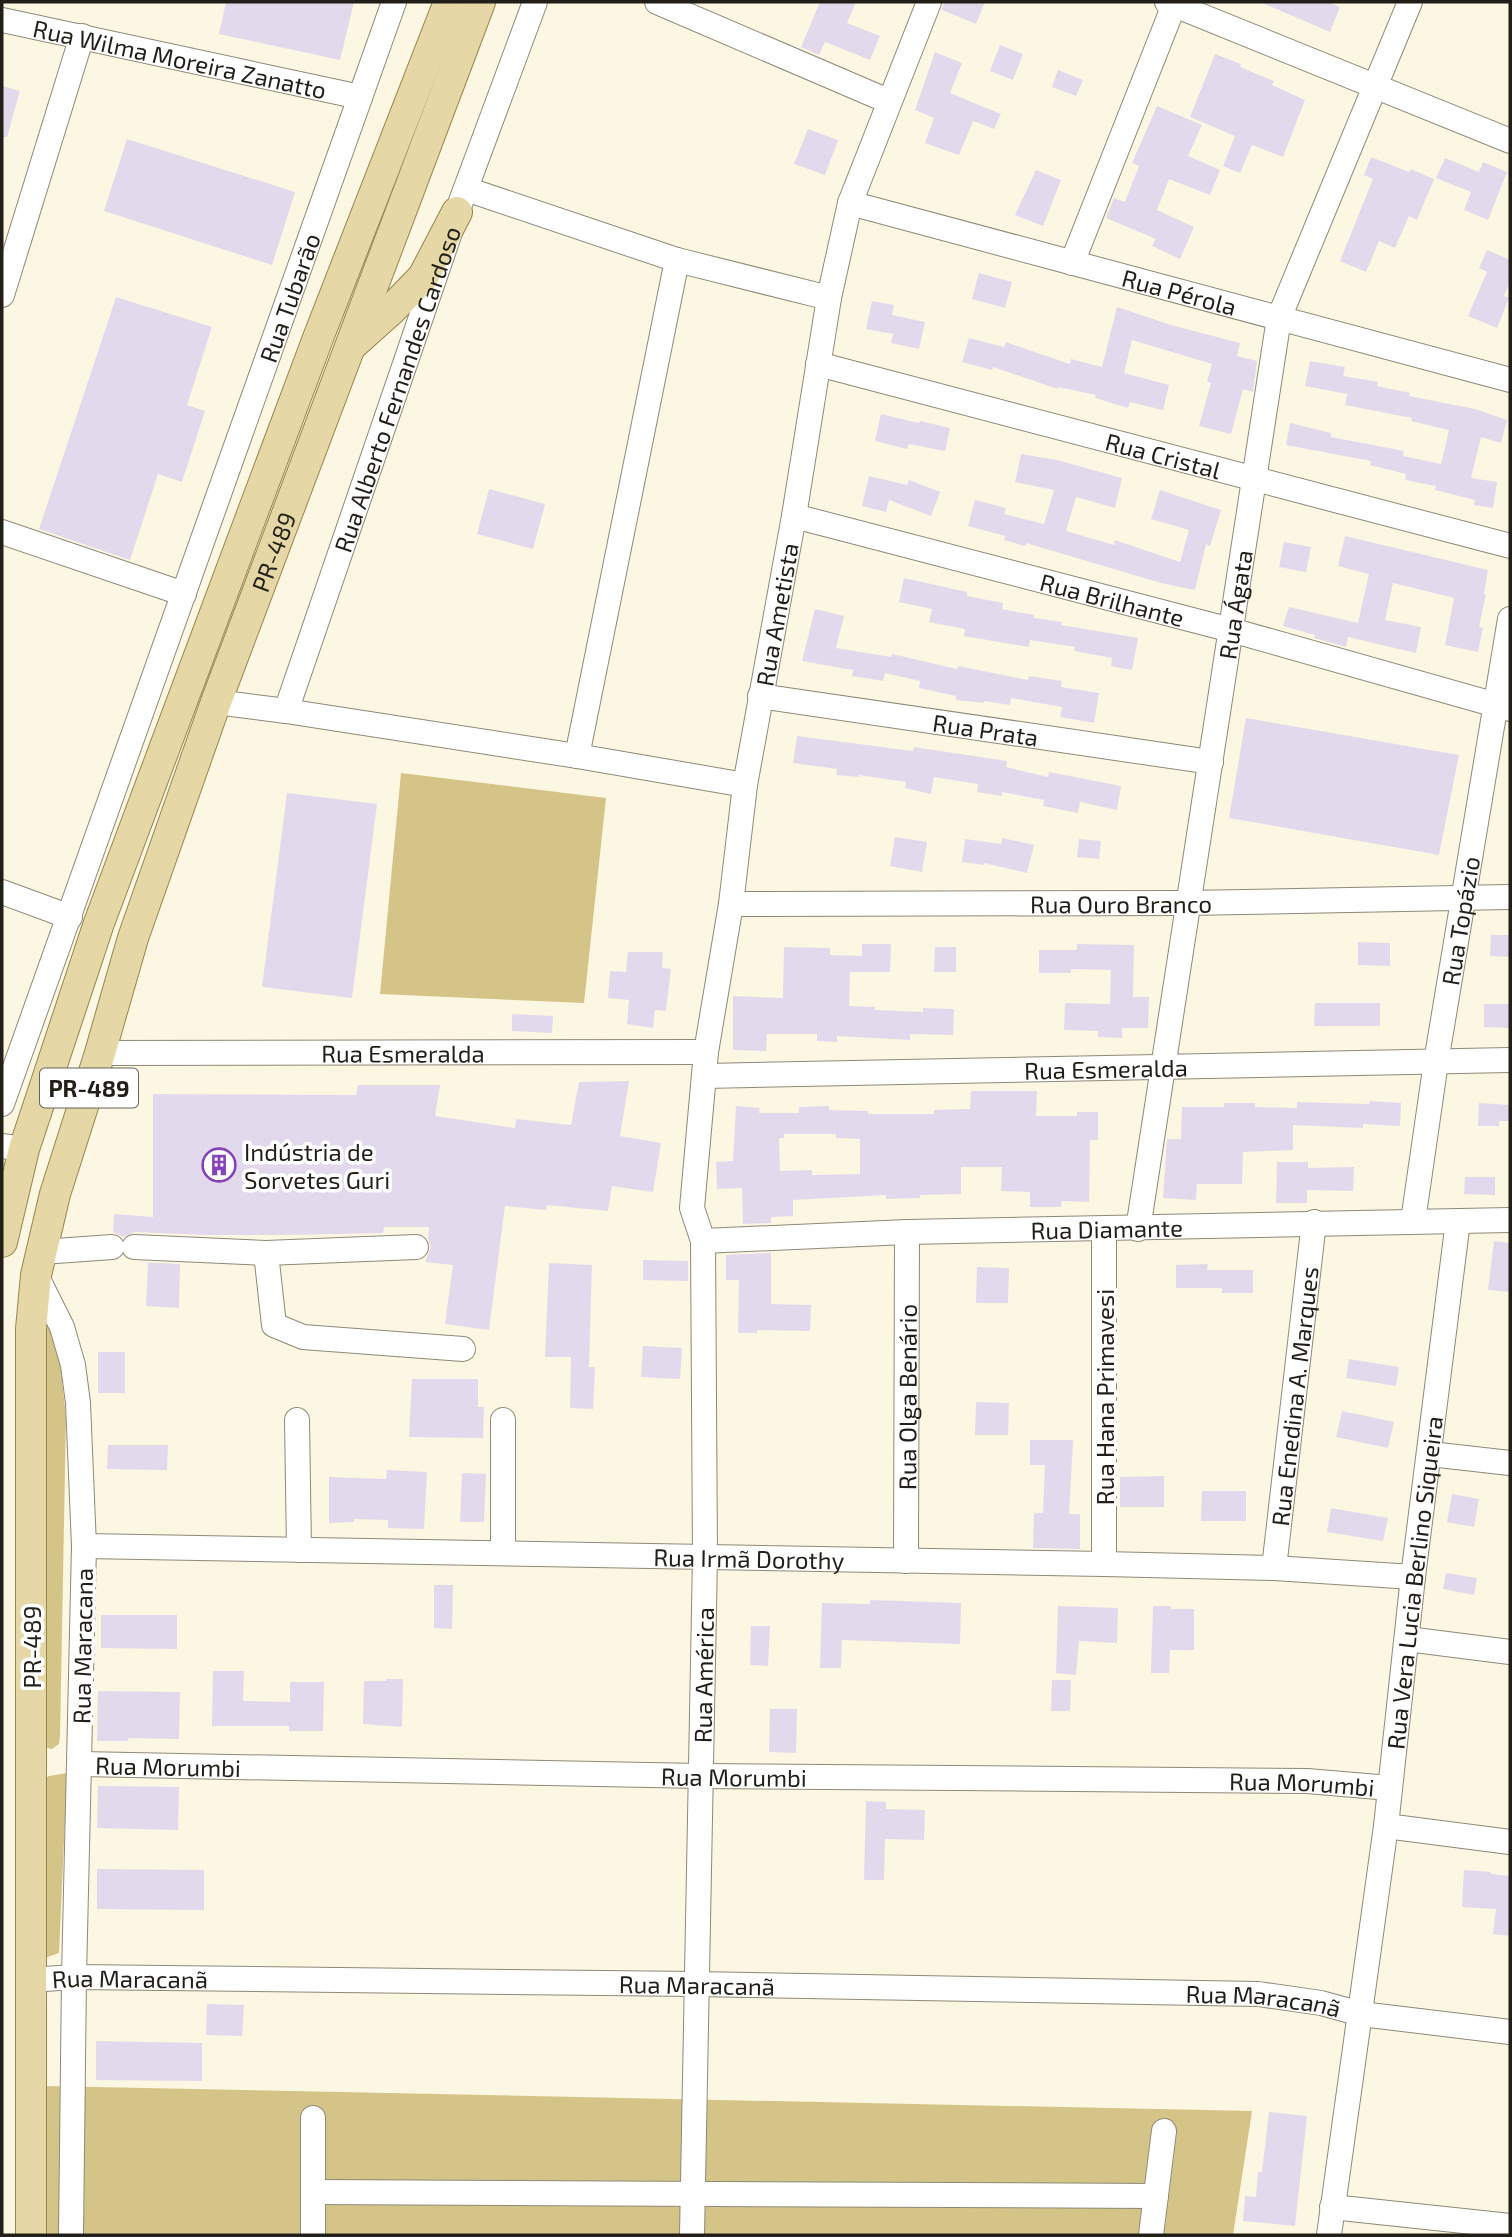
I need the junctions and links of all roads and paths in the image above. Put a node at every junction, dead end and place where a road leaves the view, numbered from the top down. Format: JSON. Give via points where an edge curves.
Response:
{"nodes":[{"id":1,"x":394,"y":2,"type":"edge"},
{"id":2,"x":449,"y":2,"type":"edge"},
{"id":3,"x":480,"y":2,"type":"edge"},
{"id":4,"x":535,"y":2,"type":"edge"},
{"id":5,"x":657,"y":2,"type":"edge"},
{"id":6,"x":929,"y":2,"type":"edge"},
{"id":7,"x":1410,"y":2,"type":"edge"},
{"id":8,"x":1171,"y":3,"type":"edge"},
{"id":9,"x":2,"y":20,"type":"edge"},
{"id":10,"x":82,"y":36,"type":"junction"},
{"id":11,"x":1375,"y":86,"type":"junction"},
{"id":12,"x":360,"y":97,"type":"junction"},
{"id":13,"x":888,"y":101,"type":"junction"},
{"id":14,"x":1510,"y":141,"type":"edge"},
{"id":15,"x":461,"y":201,"type":"junction"},
{"id":16,"x":850,"y":203,"type":"junction"},
{"id":17,"x":677,"y":260,"type":"junction"},
{"id":18,"x":1072,"y":262,"type":"junction"},
{"id":19,"x":2,"y":295,"type":"edge"},
{"id":20,"x":829,"y":298,"type":"junction"},
{"id":21,"x":1279,"y":318,"type":"junction"},
{"id":22,"x":350,"y":346,"type":"junction"},
{"id":23,"x":818,"y":364,"type":"junction"},
{"id":24,"x":1510,"y":380,"type":"edge"},
{"id":25,"x":1255,"y":479,"type":"junction"},
{"id":26,"x":794,"y":516,"type":"junction"},
{"id":27,"x":2,"y":532,"type":"edge"},
{"id":28,"x":1510,"y":546,"type":"edge"},
{"id":29,"x":184,"y":594,"type":"junction"},
{"id":30,"x":1510,"y":619,"type":"edge"},
{"id":31,"x":1231,"y":630,"type":"junction"},
{"id":32,"x":760,"y":696,"type":"junction"},
{"id":33,"x":216,"y":702,"type":"junction"},
{"id":34,"x":1503,"y":707,"type":"edge"},
{"id":35,"x":286,"y":711,"type":"junction"},
{"id":36,"x":577,"y":756,"type":"junction"},
{"id":37,"x":1211,"y":762,"type":"junction"},
{"id":38,"x":746,"y":785,"type":"junction"},
{"id":39,"x":2,"y":892,"type":"edge"},
{"id":40,"x":1510,"y":897,"type":"edge"},
{"id":41,"x":1464,"y":898,"type":"junction"},
{"id":42,"x":1187,"y":903,"type":"junction"},
{"id":43,"x":731,"y":904,"type":"junction"},
{"id":44,"x":70,"y":917,"type":"junction"},
{"id":45,"x":100,"y":1053,"type":"junction"},
{"id":46,"x":1510,"y":1060,"type":"edge"},
{"id":47,"x":1436,"y":1062,"type":"junction"},
{"id":48,"x":705,"y":1064,"type":"junction"},
{"id":49,"x":1161,"y":1066,"type":"junction"},
{"id":50,"x":2,"y":1104,"type":"edge"},
{"id":51,"x":13,"y":1147,"type":"edge"},
{"id":52,"x":55,"y":1194,"type":"junction"},
{"id":53,"x":1510,"y":1220,"type":"edge"},
{"id":54,"x":1413,"y":1221,"type":"junction"},
{"id":55,"x":1458,"y":1221,"type":"junction"},
{"id":56,"x":1314,"y":1223,"type":"junction"},
{"id":57,"x":1104,"y":1229,"type":"junction"},
{"id":58,"x":1138,"y":1229,"type":"junction"},
{"id":59,"x":907,"y":1232,"type":"junction"},
{"id":60,"x":703,"y":1241,"type":"junction"},
{"id":61,"x":2,"y":1242,"type":"edge"},
{"id":62,"x":416,"y":1247,"type":"dead end"},
{"id":63,"x":266,"y":1253,"type":"junction"},
{"id":64,"x":39,"y":1264,"type":"junction"},
{"id":65,"x":463,"y":1349,"type":"dead end"},
{"id":66,"x":296,"y":1419,"type":"dead end"},
{"id":67,"x":503,"y":1420,"type":"dead end"},
{"id":68,"x":1430,"y":1454,"type":"junction"},
{"id":69,"x":1510,"y":1463,"type":"edge"},
{"id":70,"x":84,"y":1546,"type":"junction"},
{"id":71,"x":299,"y":1550,"type":"junction"},
{"id":72,"x":503,"y":1552,"type":"junction"},
{"id":73,"x":705,"y":1557,"type":"junction"},
{"id":74,"x":905,"y":1561,"type":"junction"},
{"id":75,"x":1104,"y":1564,"type":"junction"},
{"id":76,"x":1274,"y":1568,"type":"junction"},
{"id":77,"x":1413,"y":1577,"type":"junction"},
{"id":78,"x":1407,"y":1639,"type":"junction"},
{"id":79,"x":1510,"y":1652,"type":"edge"},
{"id":80,"x":80,"y":1764,"type":"junction"},
{"id":81,"x":700,"y":1776,"type":"junction"},
{"id":82,"x":1390,"y":1788,"type":"junction"},
{"id":83,"x":1385,"y":1826,"type":"junction"},
{"id":84,"x":1510,"y":1842,"type":"edge"},
{"id":85,"x":74,"y":1977,"type":"junction"},
{"id":86,"x":30,"y":1980,"type":"junction"},
{"id":87,"x":696,"y":1984,"type":"junction"},
{"id":88,"x":1361,"y":2014,"type":"junction"},
{"id":89,"x":1510,"y":2032,"type":"edge"},
{"id":90,"x":313,"y":2118,"type":"dead end"},
{"id":91,"x":1164,"y":2131,"type":"dead end"},
{"id":92,"x":313,"y":2192,"type":"junction"},
{"id":93,"x":693,"y":2193,"type":"junction"},
{"id":94,"x":1156,"y":2196,"type":"junction"},
{"id":95,"x":1332,"y":2207,"type":"junction"},
{"id":96,"x":1510,"y":2226,"type":"edge"},
{"id":97,"x":31,"y":2235,"type":"edge"},
{"id":98,"x":71,"y":2235,"type":"edge"},
{"id":99,"x":313,"y":2235,"type":"edge"},
{"id":100,"x":692,"y":2235,"type":"edge"},
{"id":101,"x":1151,"y":2235,"type":"edge"},
{"id":102,"x":1329,"y":2235,"type":"edge"}],
"edges":[{"from":1,"to":12,"type":"street","name":"Rua Tubarão"},
{"from":2,"to":51,"type":"main road","name":"PR-489","number":"PR-489"},
{"from":3,"to":22,"type":"main road","name":"PR-489","number":"PR-489"},
{"from":4,"to":15,"type":"street","name":"Rua Alberto Fernandes Cardoso"},
{"from":5,"to":13,"type":"street"},
{"from":6,"to":13,"type":"street","name":"Rua Ametista"},
{"from":7,"to":11,"type":"street","name":"Rua Ágata"},
{"from":8,"to":11,"type":"street"},
{"from":8,"to":18,"type":"street"},
{"from":9,"to":10,"type":"street","name":"Rua Wilma Moreira Zanatto"},
{"from":10,"to":12,"type":"street","name":"Rua Wilma Moreira Zanatto"},
{"from":10,"to":19,"type":"street"},
{"from":11,"to":14,"type":"street"},
{"from":11,"to":21,"type":"street","name":"Rua Ágata"},
{"from":12,"to":29,"type":"street","name":"Rua Tubarão"},
{"from":13,"to":16,"type":"street","name":"Rua Ametista"},
{"from":15,"to":17,"type":"street"},
{"from":15,"to":22,"type":"main road","via":[[423,276]]},
{"from":15,"to":35,"type":"street","name":"Rua Alberto Fernandes Cardoso"},
{"from":16,"to":18,"type":"street","name":"Rua Pérola"},
{"from":16,"to":20,"type":"street","name":"Rua Ametista"},
{"from":17,"to":20,"type":"street"},
{"from":17,"to":36,"type":"street"},
{"from":18,"to":21,"type":"street","name":"Rua Pérola"},
{"from":20,"to":23,"type":"street","name":"Rua Ametista"},
{"from":21,"to":24,"type":"street","name":"Rua Pérola"},
{"from":21,"to":25,"type":"street","name":"Rua Ágata"},
{"from":22,"to":33,"type":"main road","name":"PR-489","number":"PR-489"},
{"from":23,"to":25,"type":"street","name":"Rua Cristal"},
{"from":23,"to":26,"type":"street","name":"Rua Ametista"},
{"from":25,"to":28,"type":"street","name":"Rua Cristal"},
{"from":25,"to":31,"type":"street","name":"Rua Ágata"},
{"from":26,"to":31,"type":"street","name":"Rua Brilhante"},
{"from":26,"to":32,"type":"street","name":"Rua Ametista"},
{"from":27,"to":29,"type":"street"},
{"from":29,"to":44,"type":"street","name":"Rua Tubarão"},
{"from":30,"to":34,"type":"street","name":"Rua Topázio"},
{"from":31,"to":34,"type":"street","name":"Rua Brilhante"},
{"from":31,"to":37,"type":"street","name":"Rua Ágata"},
{"from":32,"to":37,"type":"street","name":"Rua Prata"},
{"from":32,"to":38,"type":"street","name":"Rua Ametista"},
{"from":33,"to":35,"type":"street"},
{"from":33,"to":45,"type":"main road","name":"PR-489","number":"PR-489","via":[[133,938]]},
{"from":34,"to":41,"type":"street","name":"Rua Topázio"},
{"from":35,"to":36,"type":"street"},
{"from":36,"to":38,"type":"street"},
{"from":37,"to":42,"type":"street","name":"Rua Ágata"},
{"from":38,"to":43,"type":"street","name":"Rua Ametista"},
{"from":39,"to":44,"type":"street"},
{"from":40,"to":41,"type":"street","name":"Rua Ouro Branco"},
{"from":41,"to":42,"type":"street","name":"Rua Ouro Branco"},
{"from":41,"to":47,"type":"street","name":"Rua Topázio"},
{"from":42,"to":43,"type":"street","name":"Rua Ouro Branco"},
{"from":42,"to":49,"type":"street","name":"Rua Ágata"},
{"from":43,"to":48,"type":"street","name":"Rua Ametista"},
{"from":44,"to":50,"type":"street","name":"Rua Tubarão"},
{"from":45,"to":48,"type":"street","name":"Rua Esmeralda"},
{"from":45,"to":52,"type":"main road","name":"PR-489","number":"PR-489"},
{"from":46,"to":47,"type":"street","name":"Rua Esmeralda"},
{"from":47,"to":49,"type":"street","name":"Rua Esmeralda"},
{"from":47,"to":54,"type":"street","name":"Rua Topázio"},
{"from":48,"to":49,"type":"street","name":"Rua Esmeralda"},
{"from":48,"to":60,"type":"street","name":"Rua Ametista","via":[[692,1208]]},
{"from":49,"to":58,"type":"street","name":"Rua Ágata"},
{"from":51,"to":52,"type":"main road","via":[[39,1161]]},
{"from":51,"to":61,"type":"main road","name":"PR-489","number":"PR-489"},
{"from":52,"to":64,"type":"main road","name":"PR-489","number":"PR-489"},
{"from":53,"to":55,"type":"street","name":"Rua Diamante"},
{"from":54,"to":55,"type":"street","name":"Rua Diamante"},
{"from":54,"to":56,"type":"street","name":"Rua Diamante"},
{"from":55,"to":68,"type":"street","name":"Rua Vera Lucia Berlino Siqueira"},
{"from":56,"to":58,"type":"street","name":"Rua Diamante"},
{"from":56,"to":76,"type":"street","name":"Rua Enedina A. Marques"},
{"from":57,"to":58,"type":"street","name":"Rua Diamante"},
{"from":57,"to":59,"type":"street","name":"Rua Diamante"},
{"from":57,"to":75,"type":"street","name":"Rua Hana Primavesi"},
{"from":59,"to":60,"type":"street","name":"Rua Diamante"},
{"from":59,"to":74,"type":"street","name":"Rua Olga Benário"},
{"from":60,"to":73,"type":"street","name":"Rua América"},
{"from":62,"to":63,"type":"street"},
{"from":63,"to":64,"type":"street","via":[[123,1247]]},
{"from":63,"to":65,"type":"street","via":[[274,1325],[303,1338]]},
{"from":64,"to":70,"type":"street","name":"Rua Maracana","via":[[73,1365]]},
{"from":64,"to":86,"type":"main road","name":"PR-489","number":"PR-489","via":[[31,1329]]},
{"from":66,"to":71,"type":"street"},
{"from":67,"to":72,"type":"street"},
{"from":68,"to":69,"type":"street"},
{"from":68,"to":77,"type":"street","name":"Rua Vera Lucia Berlino Siqueira"},
{"from":70,"to":71,"type":"street","name":"Rua Irmã Dorothy"},
{"from":70,"to":80,"type":"street","name":"Rua Maracana"},
{"from":71,"to":72,"type":"street","name":"Rua Irmã Dorothy"},
{"from":72,"to":73,"type":"street","name":"Rua Irmã Dorothy"},
{"from":73,"to":74,"type":"street","name":"Rua Irmã Dorothy"},
{"from":73,"to":81,"type":"street","name":"Rua América"},
{"from":74,"to":75,"type":"street","name":"Rua Irmã Dorothy"},
{"from":75,"to":76,"type":"street","name":"Rua Irmã Dorothy"},
{"from":76,"to":77,"type":"street","name":"Rua Irmã Dorothy"},
{"from":77,"to":78,"type":"street","name":"Rua Vera Lucia Berlino Siqueira"},
{"from":78,"to":79,"type":"street"},
{"from":78,"to":82,"type":"street","name":"Rua Vera Lucia Berlino Siqueira"},
{"from":80,"to":81,"type":"street","name":"Rua Morumbi"},
{"from":80,"to":85,"type":"street","name":"Rua Maracana"},
{"from":81,"to":82,"type":"street","name":"Rua Morumbi","via":[[1307,1781]]},
{"from":81,"to":87,"type":"street","name":"Rua América"},
{"from":82,"to":83,"type":"street","name":"Rua Vera Lucia Berlino Siqueira"},
{"from":83,"to":84,"type":"street"},
{"from":83,"to":88,"type":"street","name":"Rua Vera Lucia Berlino Siqueira"},
{"from":85,"to":86,"type":"street","name":"Rua Maracanã"},
{"from":85,"to":87,"type":"street","name":"Rua Maracanã"},
{"from":85,"to":98,"type":"street","name":"Rua Maracana"},
{"from":86,"to":97,"type":"main road","name":"PR-489","number":"PR-489"},
{"from":87,"to":88,"type":"street","name":"Rua Maracanã","via":[[1258,1994]]},
{"from":87,"to":93,"type":"street","name":"Rua América"},
{"from":88,"to":89,"type":"street","name":"Rua Maracanã"},
{"from":88,"to":95,"type":"street","name":"Rua Vera Lucia Berlino Siqueira"},
{"from":90,"to":92,"type":"street"},
{"from":91,"to":94,"type":"street"},
{"from":92,"to":93,"type":"street"},
{"from":92,"to":99,"type":"street"},
{"from":93,"to":94,"type":"street"},
{"from":93,"to":100,"type":"street","name":"Rua América"},
{"from":94,"to":101,"type":"street"},
{"from":95,"to":96,"type":"street"},
{"from":95,"to":102,"type":"street","name":"Rua Vera Lucia Berlino Siqueira"}]}
